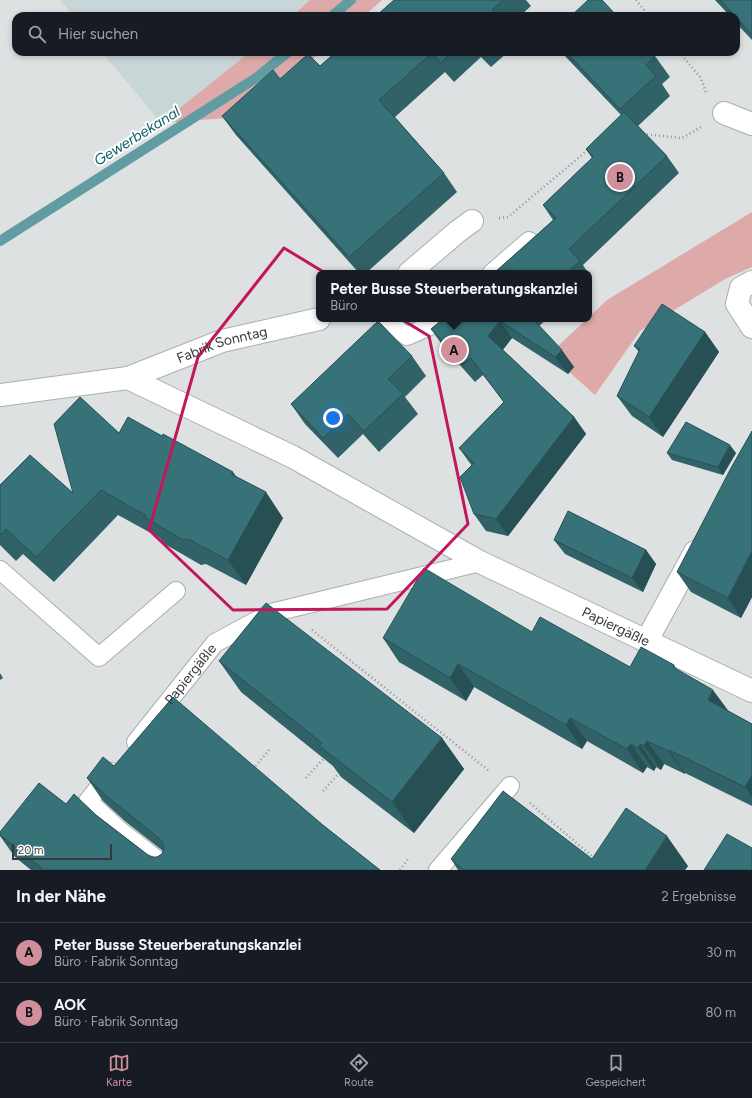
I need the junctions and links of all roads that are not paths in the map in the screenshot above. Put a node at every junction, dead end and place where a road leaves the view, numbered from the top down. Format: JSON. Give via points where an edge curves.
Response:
{"nodes":[{"id":1,"x":724,"y":113,"type":"road end"},
{"id":2,"x":752,"y":124,"type":"edge"},
{"id":3,"x":472,"y":221,"type":"road end"},
{"id":4,"x":529,"y":242,"type":"edge"},
{"id":5,"x":413,"y":270,"type":"edge"},
{"id":6,"x":496,"y":270,"type":"edge"},
{"id":7,"x":752,"y":282,"type":"edge"},
{"id":8,"x":316,"y":320,"type":"edge"},
{"id":9,"x":386,"y":322,"type":"edge"},
{"id":10,"x":435,"y":322,"type":"edge"},
{"id":11,"x":752,"y":327,"type":"edge"},
{"id":12,"x":128,"y":378,"type":"junction"},
{"id":13,"x":0,"y":395,"type":"edge"},
{"id":14,"x":706,"y":532,"type":"edge"},
{"id":15,"x":480,"y":562,"type":"junction"},
{"id":16,"x":0,"y":570,"type":"edge"},
{"id":17,"x":176,"y":591,"type":"dead end"},
{"id":18,"x":646,"y":642,"type":"junction"},
{"id":19,"x":752,"y":691,"type":"edge"},
{"id":20,"x":510,"y":786,"type":"road end"},
{"id":21,"x":170,"y":870,"type":"edge"},
{"id":22,"x":438,"y":870,"type":"edge"}],
"edges":[{"from":1,"to":2,"type":"street"},
{"from":3,"to":5,"type":"street"},
{"from":4,"to":6,"type":"lane"},
{"from":7,"to":11,"type":"street","via":[[741,288],[737,304]]},
{"from":8,"to":12,"type":"street","name":"Fabrik Sonntag","via":[[222,341]]},
{"from":9,"to":10,"type":"lane","via":[[407,336]]},
{"from":12,"to":13,"type":"street"},
{"from":12,"to":15,"type":"street","name":"Papiergäßle","via":[[293,457]]},
{"from":14,"to":18,"type":"street"},
{"from":15,"to":18,"type":"street","name":"Papiergäßle"},
{"from":15,"to":21,"type":"lane","name":"Papiergäßle","via":[[271,613],[215,643],[88,801],[118,830]]},
{"from":16,"to":17,"type":"lane","via":[[99,657]]},
{"from":18,"to":19,"type":"street","name":"Papiergäßle"},
{"from":20,"to":22,"type":"lane"}]}
